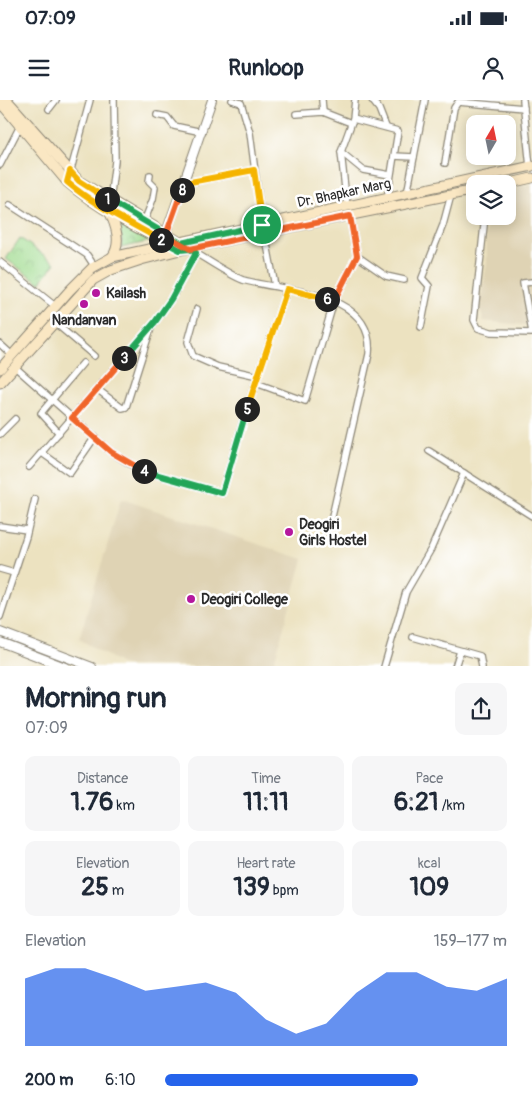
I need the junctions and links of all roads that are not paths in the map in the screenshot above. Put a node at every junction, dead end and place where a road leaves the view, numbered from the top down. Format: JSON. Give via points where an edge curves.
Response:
{"nodes":[{"id":1,"x":7,"y":100,"type":"edge"},
{"id":2,"x":56,"y":100,"type":"edge"},
{"id":3,"x":90,"y":100,"type":"edge"},
{"id":4,"x":114,"y":100,"type":"edge"},
{"id":5,"x":212,"y":100,"type":"edge"},
{"id":6,"x":232,"y":100,"type":"edge"},
{"id":7,"x":322,"y":100,"type":"edge"},
{"id":8,"x":355,"y":100,"type":"edge"},
{"id":9,"x":372,"y":100,"type":"edge"},
{"id":10,"x":425,"y":100,"type":"edge"},
{"id":11,"x":523,"y":100,"type":"edge"},
{"id":12,"x":0,"y":102,"type":"edge"},
{"id":13,"x":524,"y":108,"type":"junction"},
{"id":14,"x":49,"y":109,"type":"dead end"},
{"id":15,"x":323,"y":112,"type":"junction"},
{"id":16,"x":296,"y":114,"type":"dead end"},
{"id":17,"x":156,"y":115,"type":"dead end"},
{"id":18,"x":352,"y":121,"type":"junction"},
{"id":19,"x":20,"y":126,"type":"junction"},
{"id":20,"x":386,"y":127,"type":"junction"},
{"id":21,"x":202,"y":132,"type":"junction"},
{"id":22,"x":341,"y":152,"type":"junction"},
{"id":23,"x":394,"y":156,"type":"junction"},
{"id":24,"x":414,"y":157,"type":"junction"},
{"id":25,"x":445,"y":162,"type":"dead end"},
{"id":26,"x":0,"y":165,"type":"edge"},
{"id":27,"x":531,"y":166,"type":"edge"},
{"id":28,"x":254,"y":170,"type":"junction"},
{"id":29,"x":70,"y":171,"type":"junction"},
{"id":30,"x":150,"y":175,"type":"dead end"},
{"id":31,"x":390,"y":175,"type":"junction"},
{"id":32,"x":532,"y":178,"type":"edge"},
{"id":33,"x":67,"y":182,"type":"junction"},
{"id":34,"x":516,"y":182,"type":"edge"},
{"id":35,"x":185,"y":183,"type":"junction"},
{"id":36,"x":466,"y":192,"type":"edge"},
{"id":37,"x":407,"y":194,"type":"junction"},
{"id":38,"x":451,"y":195,"type":"junction"},
{"id":39,"x":387,"y":198,"type":"junction"},
{"id":40,"x":110,"y":201,"type":"junction"},
{"id":41,"x":10,"y":205,"type":"dead end"},
{"id":42,"x":109,"y":211,"type":"junction"},
{"id":43,"x":349,"y":212,"type":"junction"},
{"id":44,"x":144,"y":222,"type":"junction"},
{"id":45,"x":484,"y":225,"type":"edge"},
{"id":46,"x":263,"y":229,"type":"junction"},
{"id":47,"x":167,"y":240,"type":"junction"},
{"id":48,"x":180,"y":247,"type":"junction"},
{"id":49,"x":193,"y":251,"type":"junction"},
{"id":50,"x":357,"y":256,"type":"junction"},
{"id":51,"x":112,"y":257,"type":"junction"},
{"id":52,"x":0,"y":262,"type":"edge"},
{"id":53,"x":95,"y":267,"type":"junction"},
{"id":54,"x":404,"y":280,"type":"dead end"},
{"id":55,"x":532,"y":282,"type":"edge"},
{"id":56,"x":275,"y":286,"type":"junction"},
{"id":57,"x":287,"y":289,"type":"junction"},
{"id":58,"x":334,"y":301,"type":"junction"},
{"id":59,"x":56,"y":306,"type":"junction"},
{"id":60,"x":197,"y":309,"type":"dead end"},
{"id":61,"x":54,"y":322,"type":"junction"},
{"id":62,"x":152,"y":325,"type":"junction"},
{"id":63,"x":421,"y":327,"type":"dead end"},
{"id":64,"x":532,"y":333,"type":"edge"},
{"id":65,"x":35,"y":336,"type":"junction"},
{"id":66,"x":0,"y":344,"type":"edge"},
{"id":67,"x":12,"y":355,"type":"junction"},
{"id":68,"x":94,"y":356,"type":"dead end"},
{"id":69,"x":83,"y":363,"type":"dead end"},
{"id":70,"x":14,"y":367,"type":"junction"},
{"id":71,"x":0,"y":369,"type":"edge"},
{"id":72,"x":258,"y":376,"type":"junction"},
{"id":73,"x":0,"y":383,"type":"edge"},
{"id":74,"x":256,"y":383,"type":"junction"},
{"id":75,"x":97,"y":390,"type":"junction"},
{"id":76,"x":52,"y":400,"type":"junction"},
{"id":77,"x":72,"y":418,"type":"junction"},
{"id":78,"x":15,"y":419,"type":"dead end"},
{"id":79,"x":59,"y":433,"type":"junction"},
{"id":80,"x":0,"y":434,"type":"edge"},
{"id":81,"x":95,"y":437,"type":"junction"},
{"id":82,"x":429,"y":451,"type":"dead end"},
{"id":83,"x":42,"y":453,"type":"junction"},
{"id":84,"x":29,"y":467,"type":"dead end"},
{"id":85,"x":464,"y":473,"type":"junction"},
{"id":86,"x":35,"y":499,"type":"dead end"},
{"id":87,"x":532,"y":516,"type":"edge"},
{"id":88,"x":331,"y":521,"type":"dead end"},
{"id":89,"x":0,"y":526,"type":"edge"},
{"id":90,"x":27,"y":530,"type":"junction"},
{"id":91,"x":0,"y":569,"type":"edge"},
{"id":92,"x":14,"y":573,"type":"junction"},
{"id":93,"x":0,"y":617,"type":"edge"},
{"id":94,"x":0,"y":632,"type":"edge"},
{"id":95,"x":413,"y":637,"type":"dead end"},
{"id":96,"x":0,"y":642,"type":"edge"},
{"id":97,"x":460,"y":650,"type":"junction"},
{"id":98,"x":65,"y":666,"type":"edge"},
{"id":99,"x":92,"y":666,"type":"edge"},
{"id":100,"x":384,"y":666,"type":"edge"},
{"id":101,"x":456,"y":666,"type":"edge"},
{"id":102,"x":482,"y":666,"type":"edge"}],
"edges":[{"from":1,"to":29,"type":"main road"},
{"from":2,"to":14,"type":"street"},
{"from":3,"to":29,"type":"street"},
{"from":4,"to":40,"type":"street","via":[[115,161]]},
{"from":5,"to":21,"type":"street"},
{"from":6,"to":28,"type":"street","via":[[241,103],[250,133]]},
{"from":7,"to":15,"type":"street"},
{"from":8,"to":18,"type":"street"},
{"from":9,"to":20,"type":"street"},
{"from":10,"to":24,"type":"street"},
{"from":11,"to":13,"type":"street"},
{"from":12,"to":19,"type":"main road"},
{"from":13,"to":25,"type":"street","via":[[458,102],[454,108]]},
{"from":13,"to":27,"type":"street"},
{"from":15,"to":16,"type":"street"},
{"from":15,"to":18,"type":"street"},
{"from":17,"to":21,"type":"street","via":[[167,117],[174,126]]},
{"from":18,"to":20,"type":"street"},
{"from":18,"to":22,"type":"street"},
{"from":19,"to":26,"type":"street"},
{"from":19,"to":33,"type":"main road"},
{"from":20,"to":23,"type":"street","via":[[398,131]]},
{"from":21,"to":35,"type":"street"},
{"from":22,"to":31,"type":"street","via":[[363,170]]},
{"from":22,"to":43,"type":"street"},
{"from":23,"to":24,"type":"street"},
{"from":23,"to":31,"type":"street"},
{"from":24,"to":37,"type":"street"},
{"from":27,"to":37,"type":"main road","name":"Dr. Bhapkar Marg"},
{"from":28,"to":35,"type":"street"},
{"from":28,"to":46,"type":"street"},
{"from":29,"to":33,"type":"street"},
{"from":29,"to":40,"type":"main road","via":[[79,181]]},
{"from":30,"to":44,"type":"street","via":[[149,181],[155,186],[155,193]]},
{"from":31,"to":39,"type":"street"},
{"from":32,"to":34,"type":"main road"},
{"from":33,"to":42,"type":"main road"},
{"from":35,"to":47,"type":"street"},
{"from":36,"to":38,"type":"main road","name":"Dr. Bhapkar Marg"},
{"from":37,"to":39,"type":"main road","name":"Dr. Bhapkar Marg"},
{"from":38,"to":43,"type":"main road","name":"Dr. Bhapkar Marg"},
{"from":38,"to":63,"type":"street","via":[[422,278],[429,286]]},
{"from":39,"to":43,"type":"main road","name":"Dr. Bhapkar Marg"},
{"from":40,"to":44,"type":"main road"},
{"from":41,"to":53,"type":"street","via":[[87,255]]},
{"from":42,"to":47,"type":"main road"},
{"from":42,"to":51,"type":"main road","via":[[117,239],[117,250]]},
{"from":43,"to":46,"type":"main road","name":"Dr. Bhapkar Marg"},
{"from":43,"to":50,"type":"street"},
{"from":44,"to":47,"type":"main road"},
{"from":45,"to":64,"type":"street","via":[[474,320],[478,328],[491,332]]},
{"from":46,"to":48,"type":"main road","name":"Dr. Bhapkar Marg"},
{"from":46,"to":49,"type":"main road","name":"Dr. Bhapkar Marg"},
{"from":46,"to":56,"type":"street"},
{"from":47,"to":48,"type":"main road"},
{"from":47,"to":51,"type":"main road","name":"Dr. Bhapkar Marg"},
{"from":48,"to":49,"type":"main road","name":"Dr. Bhapkar Marg"},
{"from":48,"to":61,"type":"main road","name":"Dr. Bhapkar Marg","via":[[111,270],[93,280]]},
{"from":49,"to":56,"type":"street","via":[[241,279]]},
{"from":49,"to":62,"type":"street","via":[[171,299]]},
{"from":50,"to":54,"type":"street","via":[[386,276]]},
{"from":50,"to":58,"type":"street"},
{"from":51,"to":53,"type":"main road","name":"Dr. Bhapkar Marg"},
{"from":52,"to":59,"type":"street"},
{"from":53,"to":59,"type":"main road","name":"Dr. Bhapkar Marg"},
{"from":55,"to":64,"type":"street","via":[[523,284]]},
{"from":56,"to":57,"type":"street"},
{"from":57,"to":58,"type":"street"},
{"from":57,"to":72,"type":"street"},
{"from":58,"to":74,"type":"street","via":[[305,400]]},
{"from":58,"to":88,"type":"street","via":[[363,324],[370,349]]},
{"from":59,"to":65,"type":"main road","name":"Dr. Bhapkar Marg"},
{"from":60,"to":72,"type":"street","via":[[188,342],[193,356],[218,367]]},
{"from":61,"to":65,"type":"main road","name":"Dr. Bhapkar Marg"},
{"from":61,"to":68,"type":"street"},
{"from":62,"to":75,"type":"street"},
{"from":62,"to":75,"type":"street","via":[[126,407],[122,408]]},
{"from":65,"to":67,"type":"main road","name":"Dr. Bhapkar Marg"},
{"from":65,"to":70,"type":"main road","name":"Dr. Bhapkar Marg"},
{"from":66,"to":67,"type":"street"},
{"from":67,"to":71,"type":"main road","name":"Dr. Bhapkar Marg"},
{"from":69,"to":76,"type":"street"},
{"from":70,"to":73,"type":"main road","name":"Dr. Bhapkar Marg"},
{"from":70,"to":76,"type":"street"},
{"from":72,"to":74,"type":"street"},
{"from":74,"to":81,"type":"street","via":[[222,493],[140,470],[111,452]]},
{"from":75,"to":77,"type":"street"},
{"from":76,"to":77,"type":"street"},
{"from":76,"to":79,"type":"street","via":[[41,413]]},
{"from":77,"to":79,"type":"street"},
{"from":77,"to":81,"type":"street"},
{"from":78,"to":80,"type":"street"},
{"from":79,"to":83,"type":"street"},
{"from":81,"to":83,"type":"street","via":[[70,473]]},
{"from":82,"to":85,"type":"street"},
{"from":83,"to":84,"type":"street"},
{"from":85,"to":87,"type":"street"},
{"from":85,"to":100,"type":"street","via":[[430,549],[406,592]]},
{"from":86,"to":90,"type":"street"},
{"from":89,"to":90,"type":"street"},
{"from":90,"to":92,"type":"street"},
{"from":91,"to":92,"type":"street"},
{"from":92,"to":93,"type":"street"},
{"from":94,"to":99,"type":"street"},
{"from":95,"to":97,"type":"street"},
{"from":96,"to":98,"type":"street"},
{"from":97,"to":101,"type":"street"},
{"from":97,"to":102,"type":"street","via":[[480,656]]}]}
